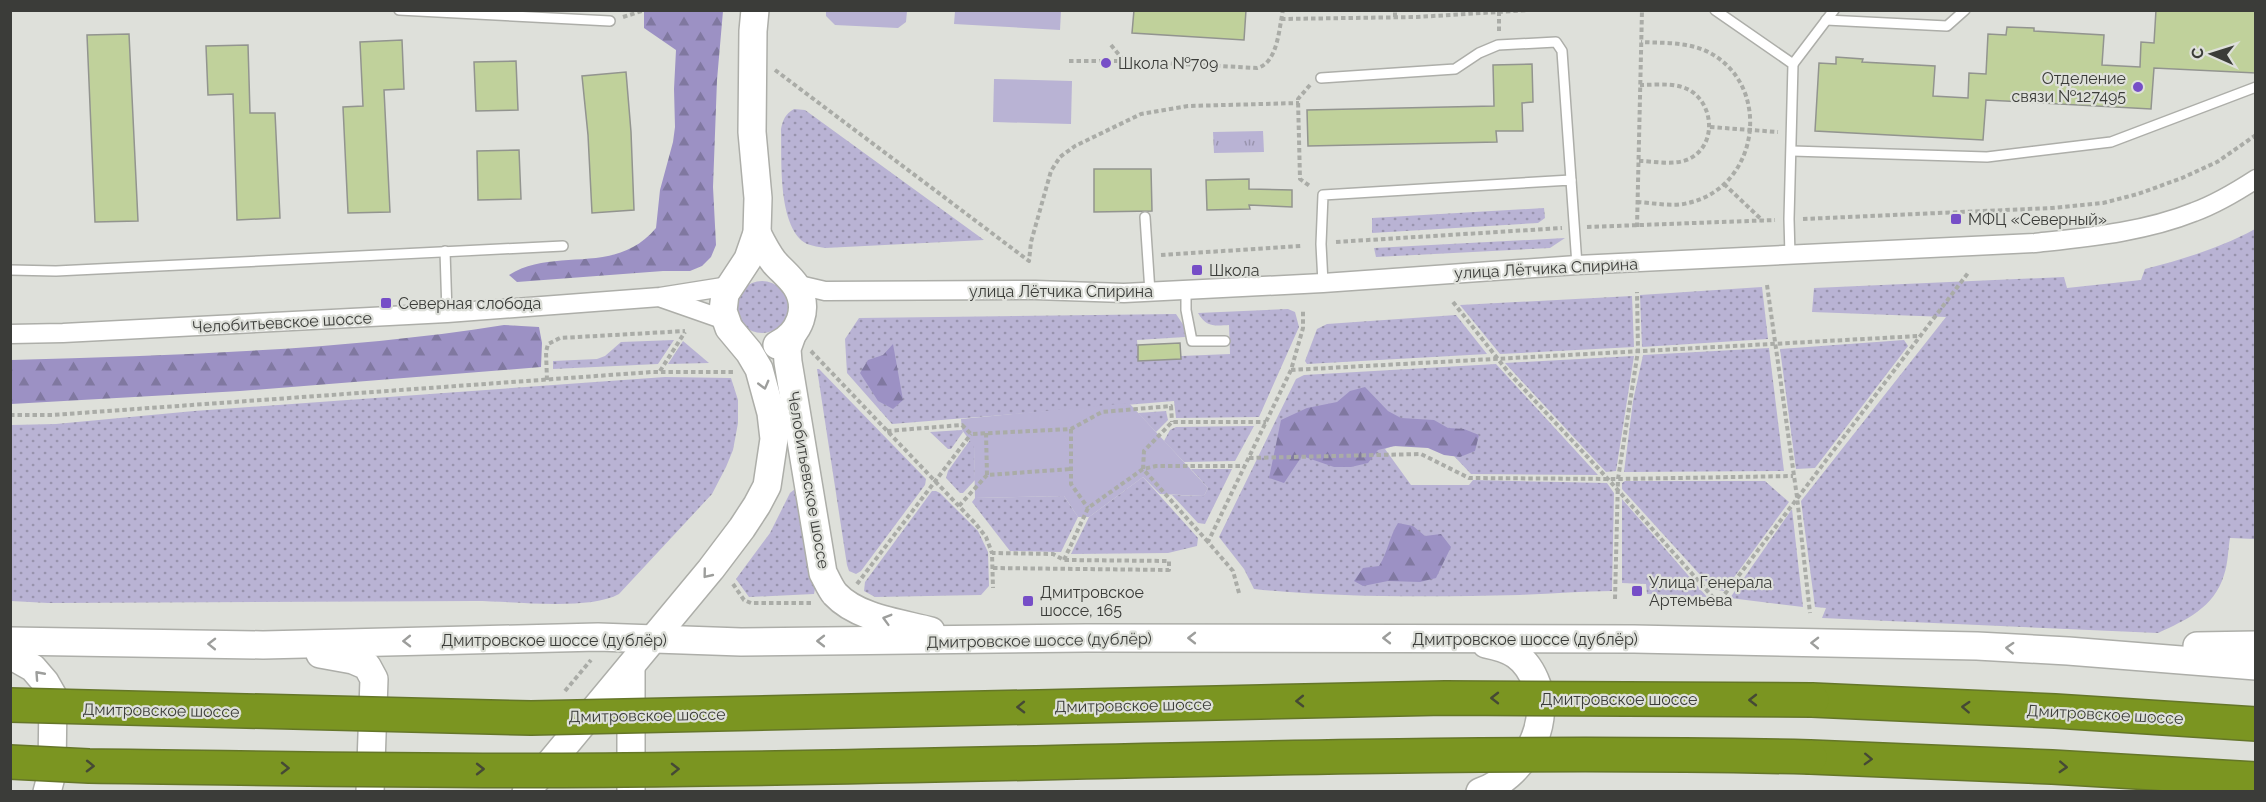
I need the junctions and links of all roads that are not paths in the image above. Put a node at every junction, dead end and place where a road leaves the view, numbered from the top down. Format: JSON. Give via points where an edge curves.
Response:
{"nodes":[{"id":1,"x":399,"y":10,"type":"edge"},
{"id":2,"x":755,"y":10,"type":"edge"},
{"id":3,"x":1715,"y":10,"type":"edge"},
{"id":4,"x":1834,"y":10,"type":"edge"},
{"id":5,"x":1965,"y":10,"type":"edge"},
{"id":6,"x":1826,"y":20,"type":"junction"},
{"id":7,"x":610,"y":21,"type":"road end"},
{"id":8,"x":1793,"y":64,"type":"junction"},
{"id":9,"x":1321,"y":78,"type":"road end"},
{"id":10,"x":2256,"y":87,"type":"edge"},
{"id":11,"x":1792,"y":152,"type":"junction"},
{"id":12,"x":2256,"y":179,"type":"edge"},
{"id":13,"x":1571,"y":180,"type":"junction"},
{"id":14,"x":1144,"y":217,"type":"dead end"},
{"id":15,"x":757,"y":233,"type":"junction"},
{"id":16,"x":562,"y":246,"type":"dead end"},
{"id":17,"x":445,"y":251,"type":"junction"},
{"id":18,"x":1790,"y":256,"type":"junction"},
{"id":19,"x":1577,"y":265,"type":"junction"},
{"id":20,"x":10,"y":270,"type":"edge"},
{"id":21,"x":790,"y":279,"type":"junction"},
{"id":22,"x":734,"y":281,"type":"junction"},
{"id":23,"x":1323,"y":283,"type":"junction"},
{"id":24,"x":1186,"y":290,"type":"junction"},
{"id":25,"x":825,"y":291,"type":"junction"},
{"id":26,"x":1150,"y":292,"type":"junction"},
{"id":27,"x":660,"y":297,"type":"junction"},
{"id":28,"x":447,"y":313,"type":"junction"},
{"id":29,"x":729,"y":328,"type":"junction"},
{"id":30,"x":800,"y":331,"type":"junction"},
{"id":31,"x":10,"y":334,"type":"edge"},
{"id":32,"x":1225,"y":341,"type":"dead end"},
{"id":33,"x":654,"y":638,"type":"junction"},
{"id":34,"x":1445,"y":638,"type":"junction"},
{"id":35,"x":10,"y":641,"type":"edge"},
{"id":36,"x":964,"y":641,"type":"junction"},
{"id":37,"x":263,"y":645,"type":"junction"},
{"id":38,"x":2256,"y":645,"type":"edge"},
{"id":39,"x":2068,"y":651,"type":"junction"},
{"id":40,"x":10,"y":656,"type":"edge"},
{"id":41,"x":632,"y":666,"type":"junction"},
{"id":42,"x":2256,"y":666,"type":"edge"},
{"id":43,"x":10,"y":705,"type":"edge"},
{"id":44,"x":2256,"y":724,"type":"edge"},
{"id":45,"x":10,"y":762,"type":"edge"},
{"id":46,"x":2256,"y":779,"type":"edge"},
{"id":47,"x":47,"y":792,"type":"edge"},
{"id":48,"x":370,"y":792,"type":"edge"},
{"id":49,"x":526,"y":792,"type":"edge"},
{"id":50,"x":631,"y":792,"type":"edge"},
{"id":51,"x":1480,"y":792,"type":"edge"}],
"edges":[{"from":1,"to":7,"type":"lane"},
{"from":2,"to":15,"type":"main road","via":[[752,132]]},
{"from":3,"to":8,"type":"lane"},
{"from":4,"to":6,"type":"lane"},
{"from":5,"to":6,"type":"lane","via":[[1947,26]]},
{"from":6,"to":8,"type":"lane"},
{"from":8,"to":11,"type":"lane"},
{"from":9,"to":13,"type":"lane","via":[[1455,69],[1498,45],[1556,42],[1562,51]]},
{"from":10,"to":11,"type":"lane","via":[[2111,142],[1987,157]]},
{"from":11,"to":18,"type":"lane"},
{"from":12,"to":18,"type":"street","name":"улица Лётчика Спирина","via":[[2194,212],[2099,236]]},
{"from":13,"to":19,"type":"lane"},
{"from":13,"to":23,"type":"lane","via":[[1323,195]]},
{"from":14,"to":26,"type":"lane"},
{"from":15,"to":21,"type":"main road","name":"Челобитьевское шоссе","via":[[766,251]]},
{"from":15,"to":22,"type":"main road","via":[[748,259]]},
{"from":16,"to":17,"type":"lane"},
{"from":17,"to":20,"type":"lane","via":[[56,271]]},
{"from":17,"to":28,"type":"lane"},
{"from":18,"to":19,"type":"street","name":"улица Лётчика Спирина"},
{"from":19,"to":23,"type":"street","name":"улица Лётчика Спирина"},
{"from":21,"to":22,"type":"main road","name":"Челобитьевское шоссе","via":[[764,267],[751,269]]},
{"from":21,"to":25,"type":"street","name":"улица Лётчика Спирина"},
{"from":21,"to":30,"type":"main road","name":"Челобитьевское шоссе","via":[[800,293]]},
{"from":22,"to":27,"type":"street","name":"Челобитьевское шоссе"},
{"from":22,"to":29,"type":"main road","via":[[723,302]]},
{"from":23,"to":24,"type":"street","name":"улица Лётчика Спирина"},
{"from":24,"to":26,"type":"street","name":"улица Лётчика Спирина"},
{"from":24,"to":32,"type":"lane","via":[[1192,341]]},
{"from":25,"to":26,"type":"street","name":"улица Лётчика Спирина"},
{"from":25,"to":30,"type":"street"},
{"from":27,"to":28,"type":"street","name":"Челобитьевское шоссе"},
{"from":27,"to":29,"type":"street","name":"Челобитьевское шоссе"},
{"from":28,"to":31,"type":"street","name":"Челобитьевское шоссе"},
{"from":29,"to":30,"type":"main road","name":"Челобитьевское шоссе","via":[[747,344],[763,348],[779,344]]},
{"from":29,"to":33,"type":"main road","name":"Челобитьевское шоссе","one_way":true,"via":[[759,369],[771,413],[774,439],[767,486],[742,528]]},
{"from":36,"to":30,"type":"main road","name":"Челобитьевское шоссе","one_way":true,"via":[[846,604],[834,593],[823,573],[788,362],[787,349]]},
{"from":36,"to":33,"type":"main road","name":"Дмитровское шоссе (дублёр)","one_way":true,"via":[[741,642]]},
{"from":33,"to":37,"type":"main road","name":"Дмитровское шоссе (дублёр)","one_way":true},
{"from":33,"to":41,"type":"main road","name":"Челобитьевское шоссе"},
{"from":34,"to":36,"type":"main road","name":"Дмитровское шоссе (дублёр)","one_way":true},
{"from":39,"to":34,"type":"main road","name":"Дмитровское шоссе (дублёр)","one_way":true,"via":[[1977,646]]},
{"from":34,"to":51,"type":"main road","via":[[1488,644],[1517,656],[1534,678],[1539,692],[1539,727],[1522,762],[1509,776]]},
{"from":37,"to":35,"type":"main road","name":"Дмитровское шоссе (дублёр)","one_way":true},
{"from":37,"to":48,"type":"main road","via":[[353,660],[367,666],[374,679]]},
{"from":38,"to":39,"type":"main road"},
{"from":39,"to":42,"type":"main road"},
{"from":47,"to":40,"type":"main road","one_way":true,"via":[[52,773],[53,696],[33,668]]},
{"from":41,"to":49,"type":"main road","name":"Челобитьевское шоссе"},
{"from":41,"to":50,"type":"main road"},
{"from":44,"to":43,"type":"highway","name":"Дмитровское шоссе","one_way":true,"bridge":true,"via":[[1812,700],[1445,698],[531,718]]},
{"from":45,"to":46,"type":"highway","one_way":true,"bridge":true,"via":[[623,770],[1457,754],[1681,754],[2052,767]]}]}
